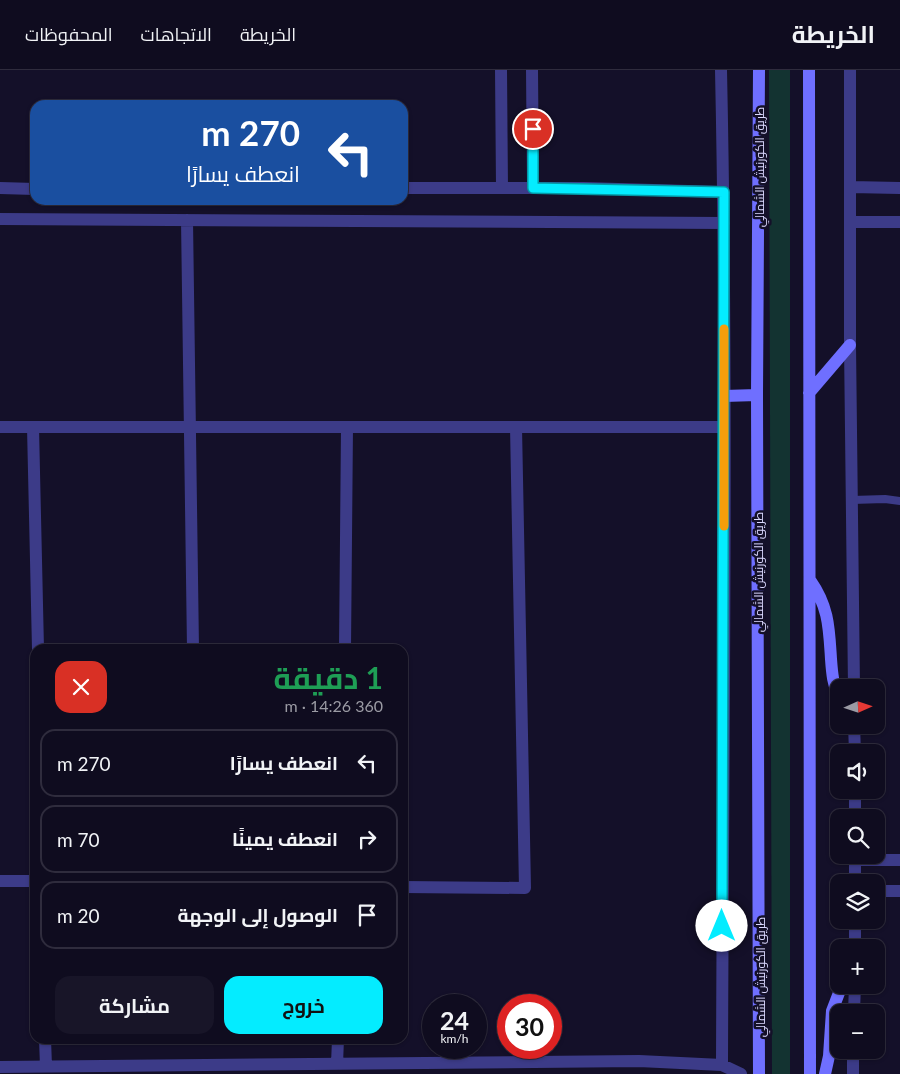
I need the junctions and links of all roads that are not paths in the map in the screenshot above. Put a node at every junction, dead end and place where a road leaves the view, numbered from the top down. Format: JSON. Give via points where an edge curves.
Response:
{"nodes":[{"id":1,"x":501,"y":70,"type":"edge"},
{"id":2,"x":532,"y":70,"type":"edge"},
{"id":3,"x":721,"y":70,"type":"edge"},
{"id":4,"x":759,"y":70,"type":"edge"},
{"id":5,"x":809,"y":70,"type":"edge"},
{"id":6,"x":850,"y":70,"type":"edge"},
{"id":7,"x":851,"y":187,"type":"junction"},
{"id":8,"x":0,"y":188,"type":"edge"},
{"id":9,"x":30,"y":188,"type":"edge"},
{"id":10,"x":408,"y":188,"type":"edge"},
{"id":11,"x":502,"y":188,"type":"junction"},
{"id":12,"x":533,"y":188,"type":"junction"},
{"id":13,"x":900,"y":188,"type":"edge"},
{"id":14,"x":724,"y":192,"type":"junction"},
{"id":15,"x":0,"y":219,"type":"edge"},
{"id":16,"x":187,"y":220,"type":"junction"},
{"id":17,"x":851,"y":222,"type":"junction"},
{"id":18,"x":900,"y":222,"type":"edge"},
{"id":19,"x":724,"y":224,"type":"junction"},
{"id":20,"x":850,"y":345,"type":"junction"},
{"id":21,"x":809,"y":393,"type":"junction"},
{"id":22,"x":757,"y":395,"type":"junction"},
{"id":23,"x":724,"y":396,"type":"junction"},
{"id":24,"x":0,"y":427,"type":"edge"},
{"id":25,"x":347,"y":427,"type":"junction"},
{"id":26,"x":516,"y":427,"type":"junction"},
{"id":27,"x":34,"y":428,"type":"junction"},
{"id":28,"x":190,"y":428,"type":"junction"},
{"id":29,"x":724,"y":428,"type":"junction"},
{"id":30,"x":852,"y":500,"type":"junction"},
{"id":31,"x":900,"y":501,"type":"edge"},
{"id":32,"x":810,"y":580,"type":"junction"},
{"id":33,"x":38,"y":644,"type":"edge"},
{"id":34,"x":193,"y":644,"type":"edge"},
{"id":35,"x":344,"y":644,"type":"edge"},
{"id":36,"x":833,"y":679,"type":"edge"},
{"id":37,"x":854,"y":679,"type":"edge"},
{"id":38,"x":885,"y":859,"type":"edge"},
{"id":39,"x":900,"y":860,"type":"edge"},
{"id":40,"x":0,"y":881,"type":"edge"},
{"id":41,"x":30,"y":881,"type":"edge"},
{"id":42,"x":408,"y":886,"type":"edge"},
{"id":43,"x":885,"y":891,"type":"edge"},
{"id":44,"x":900,"y":891,"type":"edge"},
{"id":45,"x":839,"y":994,"type":"edge"},
{"id":46,"x":45,"y":1044,"type":"edge"},
{"id":47,"x":338,"y":1044,"type":"edge"},
{"id":48,"x":853,"y":1059,"type":"edge"},
{"id":49,"x":338,"y":1064,"type":"junction"},
{"id":50,"x":722,"y":1065,"type":"junction"},
{"id":51,"x":0,"y":1066,"type":"edge"},
{"id":52,"x":46,"y":1066,"type":"junction"},
{"id":53,"x":741,"y":1074,"type":"edge"},
{"id":54,"x":760,"y":1074,"type":"edge"},
{"id":55,"x":810,"y":1074,"type":"edge"},
{"id":56,"x":825,"y":1074,"type":"edge"},
{"id":57,"x":853,"y":1074,"type":"edge"}],
"edges":[{"from":1,"to":11,"type":"street"},
{"from":2,"to":12,"type":"street"},
{"from":3,"to":14,"type":"street"},
{"from":4,"to":22,"type":"main road","name":"طريق الكورنيش الشمالي"},
{"from":5,"to":21,"type":"main road"},
{"from":6,"to":7,"type":"street"},
{"from":7,"to":13,"type":"street"},
{"from":7,"to":17,"type":"street"},
{"from":8,"to":9,"type":"street"},
{"from":10,"to":11,"type":"street"},
{"from":11,"to":12,"type":"street"},
{"from":12,"to":14,"type":"street"},
{"from":14,"to":19,"type":"street"},
{"from":15,"to":16,"type":"street"},
{"from":16,"to":19,"type":"street"},
{"from":16,"to":28,"type":"street"},
{"from":17,"to":18,"type":"street"},
{"from":17,"to":20,"type":"street"},
{"from":19,"to":23,"type":"street"},
{"from":20,"to":21,"type":"main road"},
{"from":20,"to":30,"type":"street"},
{"from":21,"to":32,"type":"main road"},
{"from":22,"to":23,"type":"main road"},
{"from":22,"to":54,"type":"main road","name":"طريق الكورنيش الشمالي"},
{"from":23,"to":29,"type":"street"},
{"from":24,"to":27,"type":"street"},
{"from":25,"to":26,"type":"street"},
{"from":25,"to":28,"type":"street"},
{"from":25,"to":35,"type":"street"},
{"from":26,"to":29,"type":"street"},
{"from":26,"to":42,"type":"street","via":[[525,888]]},
{"from":27,"to":28,"type":"street"},
{"from":27,"to":33,"type":"street"},
{"from":28,"to":34,"type":"street"},
{"from":29,"to":50,"type":"street"},
{"from":30,"to":31,"type":"lane"},
{"from":30,"to":37,"type":"street"},
{"from":32,"to":36,"type":"main road","via":[[826,612]]},
{"from":32,"to":55,"type":"main road"},
{"from":38,"to":39,"type":"street"},
{"from":40,"to":41,"type":"street"},
{"from":43,"to":44,"type":"street"},
{"from":45,"to":56,"type":"main road","via":[[832,1011]]},
{"from":46,"to":52,"type":"street"},
{"from":47,"to":49,"type":"street"},
{"from":48,"to":57,"type":"street"},
{"from":49,"to":50,"type":"street","via":[[639,1061]]},
{"from":49,"to":52,"type":"street"},
{"from":50,"to":53,"type":"street"},
{"from":51,"to":52,"type":"street"}]}
